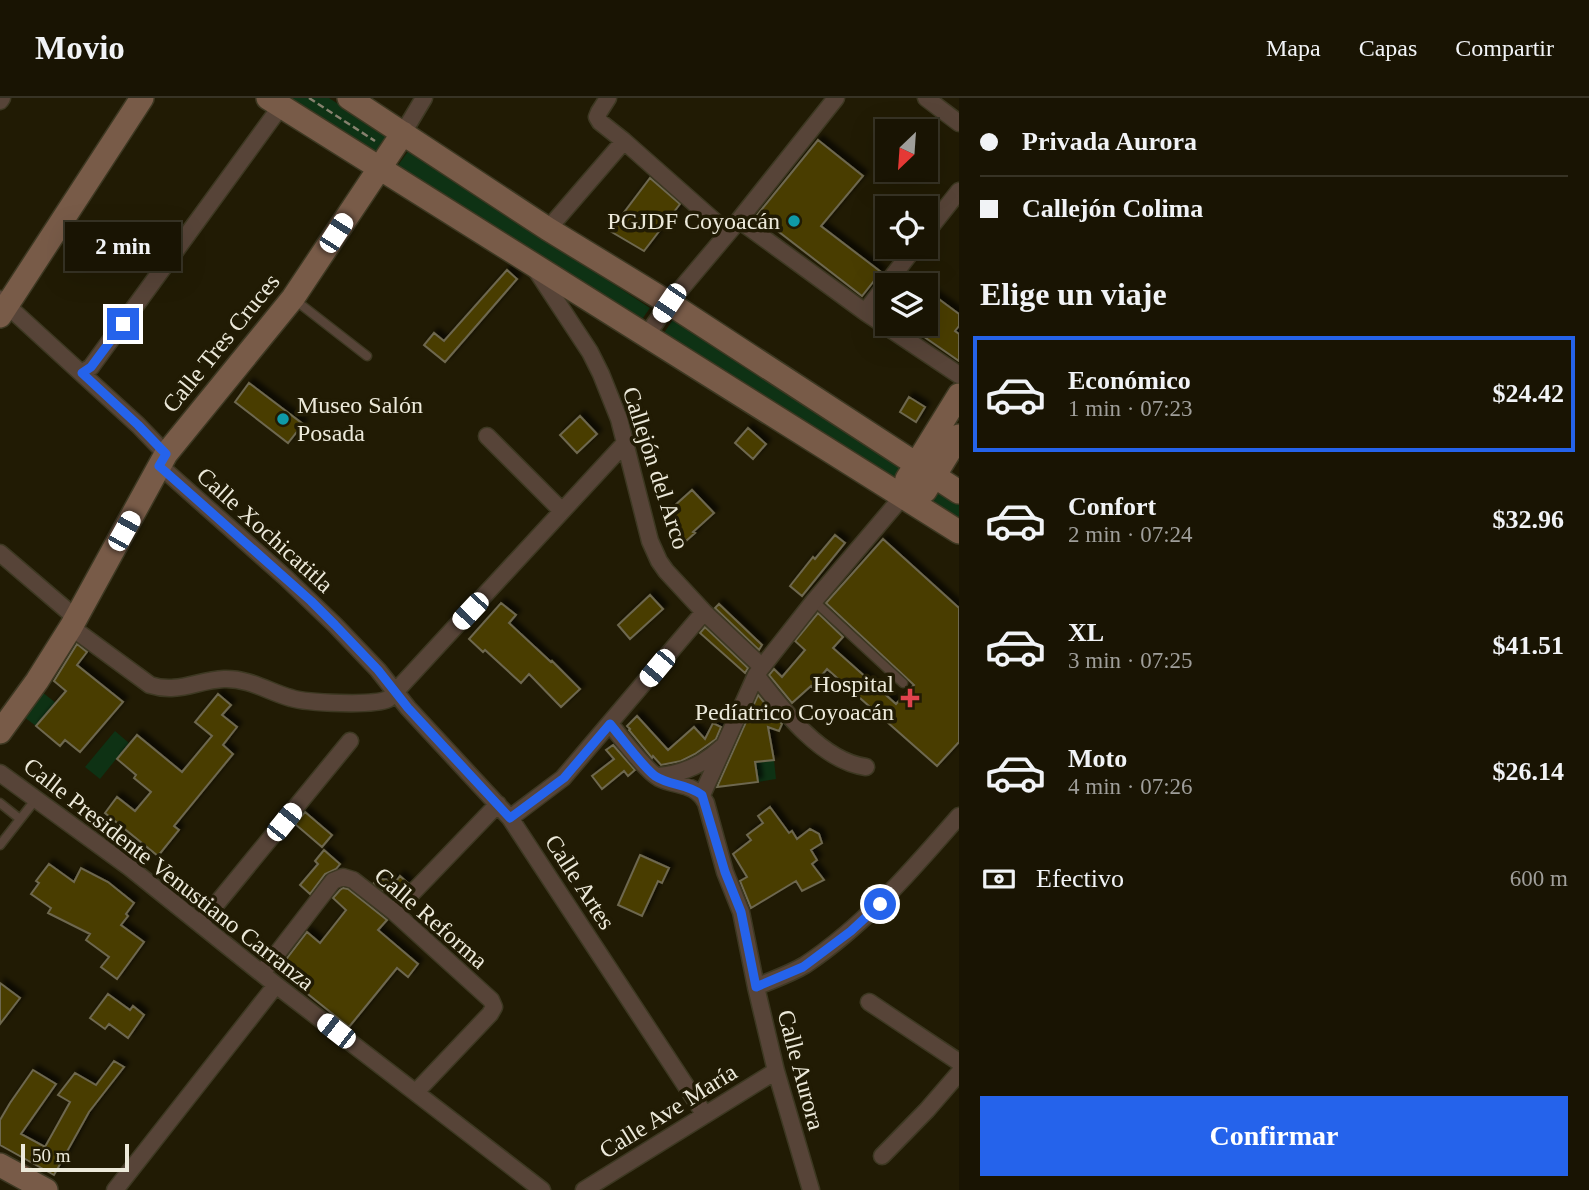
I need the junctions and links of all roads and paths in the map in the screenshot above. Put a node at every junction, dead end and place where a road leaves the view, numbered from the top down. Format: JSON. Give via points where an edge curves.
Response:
{"nodes":[{"id":1,"x":142,"y":98,"type":"edge"},
{"id":2,"x":309,"y":98,"type":"edge"},
{"id":3,"x":349,"y":98,"type":"edge"},
{"id":4,"x":425,"y":98,"type":"edge"},
{"id":5,"x":608,"y":98,"type":"edge"},
{"id":6,"x":836,"y":98,"type":"edge"},
{"id":7,"x":926,"y":98,"type":"edge"},
{"id":8,"x":275,"y":102,"type":"edge"},
{"id":9,"x":959,"y":123,"type":"edge"},
{"id":10,"x":403,"y":132,"type":"junction"},
{"id":11,"x":374,"y":141,"type":"dead end"},
{"id":12,"x":624,"y":141,"type":"junction"},
{"id":13,"x":378,"y":167,"type":"junction"},
{"id":14,"x":959,"y":191,"type":"edge"},
{"id":15,"x":938,"y":218,"type":"edge"},
{"id":16,"x":739,"y":220,"type":"junction"},
{"id":17,"x":548,"y":229,"type":"junction"},
{"id":18,"x":728,"y":233,"type":"junction"},
{"id":19,"x":906,"y":259,"type":"edge"},
{"id":20,"x":532,"y":264,"type":"junction"},
{"id":21,"x":293,"y":298,"type":"junction"},
{"id":22,"x":669,"y":303,"type":"junction"},
{"id":23,"x":3,"y":307,"type":"edge"},
{"id":24,"x":865,"y":312,"type":"junction"},
{"id":25,"x":646,"y":335,"type":"junction"},
{"id":26,"x":367,"y":356,"type":"dead end"},
{"id":27,"x":82,"y":373,"type":"junction"},
{"id":28,"x":959,"y":375,"type":"edge"},
{"id":29,"x":959,"y":395,"type":"edge"},
{"id":30,"x":487,"y":436,"type":"dead end"},
{"id":31,"x":959,"y":436,"type":"edge"},
{"id":32,"x":626,"y":442,"type":"junction"},
{"id":33,"x":163,"y":460,"type":"junction"},
{"id":34,"x":925,"y":470,"type":"junction"},
{"id":35,"x":959,"y":492,"type":"edge"},
{"id":36,"x":903,"y":496,"type":"junction"},
{"id":37,"x":562,"y":511,"type":"junction"},
{"id":38,"x":959,"y":532,"type":"edge"},
{"id":39,"x":0,"y":553,"type":"edge"},
{"id":40,"x":814,"y":601,"type":"junction"},
{"id":41,"x":704,"y":612,"type":"junction"},
{"id":42,"x":74,"y":622,"type":"junction"},
{"id":43,"x":759,"y":671,"type":"junction"},
{"id":44,"x":903,"y":683,"type":"dead end"},
{"id":45,"x":396,"y":691,"type":"junction"},
{"id":46,"x":610,"y":724,"type":"junction"},
{"id":47,"x":0,"y":732,"type":"edge"},
{"id":48,"x":350,"y":741,"type":"dead end"},
{"id":49,"x":725,"y":744,"type":"junction"},
{"id":50,"x":866,"y":767,"type":"dead end"},
{"id":51,"x":0,"y":773,"type":"edge"},
{"id":52,"x":656,"y":776,"type":"junction"},
{"id":53,"x":702,"y":795,"type":"junction"},
{"id":54,"x":36,"y":799,"type":"junction"},
{"id":55,"x":0,"y":803,"type":"edge"},
{"id":56,"x":498,"y":804,"type":"junction"},
{"id":57,"x":959,"y":816,"type":"edge"},
{"id":58,"x":510,"y":818,"type":"junction"},
{"id":59,"x":20,"y":819,"type":"junction"},
{"id":60,"x":0,"y":845,"type":"edge"},
{"id":61,"x":394,"y":912,"type":"junction"},
{"id":62,"x":200,"y":924,"type":"junction"},
{"id":63,"x":262,"y":973,"type":"junction"},
{"id":64,"x":276,"y":985,"type":"junction"},
{"id":65,"x":756,"y":987,"type":"junction"},
{"id":66,"x":869,"y":1002,"type":"dead end"},
{"id":67,"x":959,"y":1062,"type":"edge"},
{"id":68,"x":776,"y":1071,"type":"junction"},
{"id":69,"x":959,"y":1073,"type":"edge"},
{"id":70,"x":416,"y":1092,"type":"junction"},
{"id":71,"x":705,"y":1115,"type":"junction"},
{"id":72,"x":882,"y":1156,"type":"dead end"},
{"id":73,"x":0,"y":1165,"type":"edge"},
{"id":74,"x":46,"y":1190,"type":"edge"},
{"id":75,"x":115,"y":1190,"type":"edge"},
{"id":76,"x":542,"y":1190,"type":"edge"},
{"id":77,"x":584,"y":1190,"type":"edge"},
{"id":78,"x":811,"y":1190,"type":"edge"}],
"edges":[{"from":1,"to":23,"type":"main road"},
{"from":2,"to":11,"type":"path"},
{"from":3,"to":10,"type":"main road"},
{"from":4,"to":10,"type":"street","name":"Calle Tres Cruces"},
{"from":5,"to":12,"type":"street","via":[[597,117]]},
{"from":6,"to":16,"type":"street"},
{"from":7,"to":9,"type":"street"},
{"from":8,"to":13,"type":"main road"},
{"from":8,"to":27,"type":"street","via":[[91,367]]},
{"from":10,"to":13,"type":"main road","name":"Calle Tres Cruces"},
{"from":10,"to":17,"type":"main road"},
{"from":12,"to":17,"type":"street"},
{"from":12,"to":18,"type":"street"},
{"from":13,"to":20,"type":"main road"},
{"from":13,"to":21,"type":"main road","name":"Calle Tres Cruces"},
{"from":14,"to":15,"type":"street"},
{"from":16,"to":18,"type":"street"},
{"from":16,"to":24,"type":"street"},
{"from":17,"to":22,"type":"main road"},
{"from":18,"to":22,"type":"street"},
{"from":19,"to":24,"type":"street"},
{"from":20,"to":25,"type":"main road"},
{"from":20,"to":32,"type":"street","name":"Callejón del Arco","via":[[590,352]]},
{"from":21,"to":26,"type":"lane"},
{"from":21,"to":33,"type":"main road","name":"Calle Tres Cruces"},
{"from":22,"to":25,"type":"street"},
{"from":22,"to":34,"type":"main road"},
{"from":23,"to":27,"type":"street","name":"Calle Xochicatitla"},
{"from":24,"to":28,"type":"street"},
{"from":25,"to":36,"type":"main road"},
{"from":27,"to":33,"type":"street","name":"Calle Xochicatitla","via":[[138,425]]},
{"from":29,"to":34,"type":"main road"},
{"from":30,"to":37,"type":"street"},
{"from":31,"to":34,"type":"main road"},
{"from":32,"to":37,"type":"street"},
{"from":32,"to":41,"type":"street","name":"Callejón del Arco","via":[[654,551]]},
{"from":33,"to":42,"type":"main road","name":"Calle Tres Cruces"},
{"from":33,"to":45,"type":"street","name":"Calle Xochicatitla","via":[[311,601]]},
{"from":34,"to":35,"type":"main road"},
{"from":34,"to":36,"type":"main road","via":[[925,491]]},
{"from":36,"to":38,"type":"main road"},
{"from":36,"to":40,"type":"street"},
{"from":37,"to":45,"type":"street"},
{"from":39,"to":42,"type":"street"},
{"from":40,"to":43,"type":"street"},
{"from":40,"to":44,"type":"lane"},
{"from":41,"to":43,"type":"street","name":"Callejón del Arco"},
{"from":41,"to":46,"type":"street"},
{"from":42,"to":45,"type":"street","via":[[150,685],[163,689],[245,680],[314,702],[373,702]]},
{"from":42,"to":47,"type":"main road","name":"Calle Tres Cruces"},
{"from":43,"to":49,"type":"street"},
{"from":43,"to":50,"type":"street","name":"Callejón del Arco","via":[[782,707],[825,749],[846,763]]},
{"from":45,"to":56,"type":"street","name":"Calle Artes"},
{"from":46,"to":52,"type":"street"},
{"from":46,"to":58,"type":"street","via":[[564,778]]},
{"from":48,"to":62,"type":"street"},
{"from":49,"to":52,"type":"street","via":[[703,763]]},
{"from":49,"to":53,"type":"street"},
{"from":51,"to":54,"type":"street","name":"Calle Presidente Venustiano Carranza"},
{"from":52,"to":53,"type":"street"},
{"from":53,"to":65,"type":"street","name":"Calle Aurora","via":[[741,912]]},
{"from":54,"to":59,"type":"lane"},
{"from":54,"to":62,"type":"street","name":"Calle Presidente Venustiano Carranza"},
{"from":55,"to":59,"type":"lane"},
{"from":56,"to":58,"type":"street","name":"Calle Artes"},
{"from":56,"to":61,"type":"street"},
{"from":57,"to":65,"type":"street","via":[[851,931],[803,967]]},
{"from":58,"to":71,"type":"street","name":"Calle Artes"},
{"from":59,"to":60,"type":"lane"},
{"from":61,"to":63,"type":"street","name":"Calle Reforma","via":[[353,880],[338,878]]},
{"from":61,"to":70,"type":"street","name":"Calle Reforma","via":[[494,1007]]},
{"from":62,"to":63,"type":"street","name":"Calle Presidente Venustiano Carranza"},
{"from":63,"to":64,"type":"street","name":"Calle Presidente Venustiano Carranza"},
{"from":64,"to":70,"type":"street","name":"Calle Presidente Venustiano Carranza"},
{"from":64,"to":75,"type":"street"},
{"from":65,"to":68,"type":"street","name":"Calle Aurora"},
{"from":66,"to":67,"type":"street"},
{"from":68,"to":71,"type":"street","name":"Calle Ave María"},
{"from":68,"to":78,"type":"street","name":"Calle Aurora"},
{"from":69,"to":72,"type":"street"},
{"from":70,"to":76,"type":"street","name":"Calle Presidente Venustiano Carranza"},
{"from":71,"to":77,"type":"street","name":"Calle Ave María"},
{"from":73,"to":74,"type":"main road"}]}
